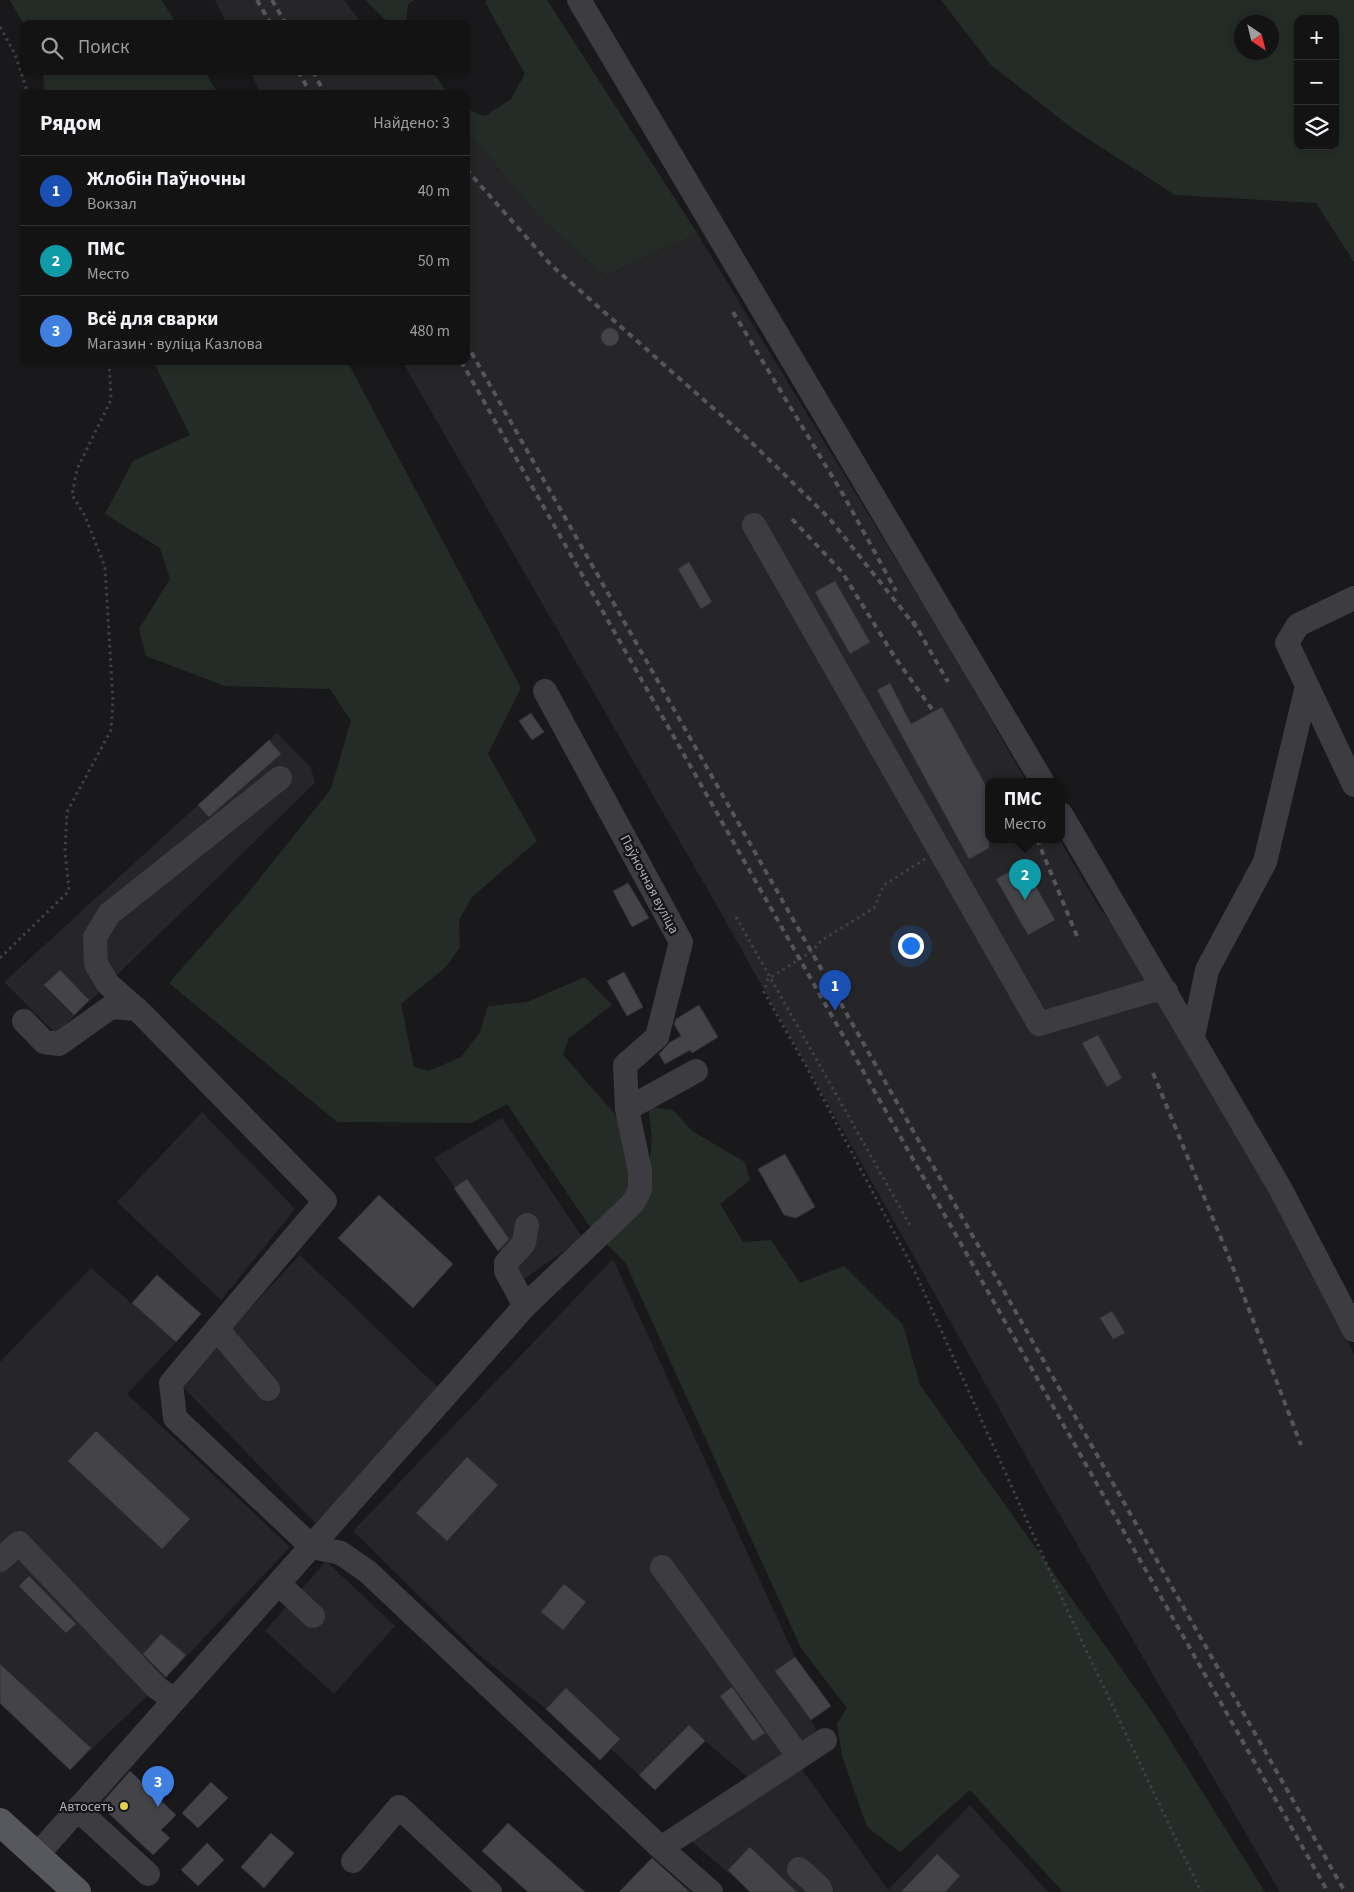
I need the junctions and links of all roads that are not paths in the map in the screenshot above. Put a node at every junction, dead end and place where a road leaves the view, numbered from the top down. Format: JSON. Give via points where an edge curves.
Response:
{"nodes":[{"id":1,"x":579,"y":0,"type":"edge"},
{"id":2,"x":754,"y":525,"type":"dead end"},
{"id":3,"x":1354,"y":598,"type":"edge"},
{"id":4,"x":1307,"y":686,"type":"junction"},
{"id":5,"x":545,"y":690,"type":"dead end"},
{"id":6,"x":280,"y":778,"type":"dead end"},
{"id":7,"x":1040,"y":778,"type":"edge"},
{"id":8,"x":1354,"y":786,"type":"edge"},
{"id":9,"x":1065,"y":821,"type":"edge"},
{"id":10,"x":1166,"y":990,"type":"junction"},
{"id":11,"x":137,"y":1009,"type":"junction"},
{"id":12,"x":24,"y":1021,"type":"dead end"},
{"id":13,"x":1193,"y":1037,"type":"junction"},
{"id":14,"x":696,"y":1071,"type":"dead end"},
{"id":15,"x":627,"y":1109,"type":"junction"},
{"id":16,"x":527,"y":1225,"type":"dead end"},
{"id":17,"x":525,"y":1306,"type":"junction"},
{"id":18,"x":217,"y":1329,"type":"junction"},
{"id":19,"x":1354,"y":1330,"type":"edge"},
{"id":20,"x":268,"y":1389,"type":"dead end"},
{"id":21,"x":312,"y":1547,"type":"junction"},
{"id":22,"x":0,"y":1560,"type":"edge"},
{"id":23,"x":662,"y":1567,"type":"dead end"},
{"id":24,"x":278,"y":1584,"type":"junction"},
{"id":25,"x":313,"y":1616,"type":"dead end"},
{"id":26,"x":174,"y":1700,"type":"junction"},
{"id":27,"x":825,"y":1740,"type":"dead end"},
{"id":28,"x":799,"y":1757,"type":"junction"},
{"id":29,"x":77,"y":1809,"type":"junction"},
{"id":30,"x":0,"y":1822,"type":"edge"},
{"id":31,"x":661,"y":1848,"type":"junction"},
{"id":32,"x":37,"y":1855,"type":"junction"},
{"id":33,"x":353,"y":1861,"type":"dead end"},
{"id":34,"x":799,"y":1869,"type":"dead end"},
{"id":35,"x":148,"y":1874,"type":"dead end"},
{"id":36,"x":77,"y":1892,"type":"edge"},
{"id":37,"x":490,"y":1892,"type":"edge"},
{"id":38,"x":711,"y":1892,"type":"edge"},
{"id":39,"x":821,"y":1892,"type":"edge"}],
"edges":[{"from":1,"to":7,"type":"street"},
{"from":2,"to":10,"type":"street","via":[[1039,1024],[1154,990]]},
{"from":3,"to":4,"type":"street","via":[[1298,625],[1287,643]]},
{"from":4,"to":8,"type":"street"},
{"from":4,"to":13,"type":"street","via":[[1266,862],[1207,970]]},
{"from":5,"to":15,"type":"street","name":"Паўночная вуліца","via":[[681,942],[657,1037],[625,1065]]},
{"from":6,"to":11,"type":"street","via":[[109,914],[95,937],[96,964],[108,984]]},
{"from":9,"to":10,"type":"street"},
{"from":10,"to":13,"type":"street"},
{"from":11,"to":12,"type":"street","via":[[111,1008],[59,1044],[44,1042]]},
{"from":11,"to":18,"type":"street","via":[[325,1201]]},
{"from":13,"to":19,"type":"street","via":[[1280,1188]]},
{"from":14,"to":15,"type":"street"},
{"from":15,"to":17,"type":"street","via":[[640,1171],[640,1189],[634,1203]]},
{"from":16,"to":17,"type":"street","via":[[524,1243],[506,1263],[506,1271]]},
{"from":17,"to":21,"type":"street"},
{"from":18,"to":20,"type":"street"},
{"from":18,"to":21,"type":"street","via":[[171,1383],[175,1418]]},
{"from":21,"to":24,"type":"street"},
{"from":21,"to":31,"type":"street","via":[[341,1553],[368,1572]]},
{"from":22,"to":26,"type":"street","via":[[19,1543],[156,1687]]},
{"from":23,"to":28,"type":"street"},
{"from":24,"to":25,"type":"street"},
{"from":24,"to":26,"type":"street"},
{"from":26,"to":29,"type":"street"},
{"from":27,"to":28,"type":"street"},
{"from":28,"to":31,"type":"street"},
{"from":29,"to":32,"type":"street"},
{"from":29,"to":35,"type":"street"},
{"from":30,"to":32,"type":"main road"},
{"from":31,"to":38,"type":"street"},
{"from":32,"to":36,"type":"main road"},
{"from":33,"to":37,"type":"street","via":[[399,1807]]},
{"from":34,"to":39,"type":"street"}]}
